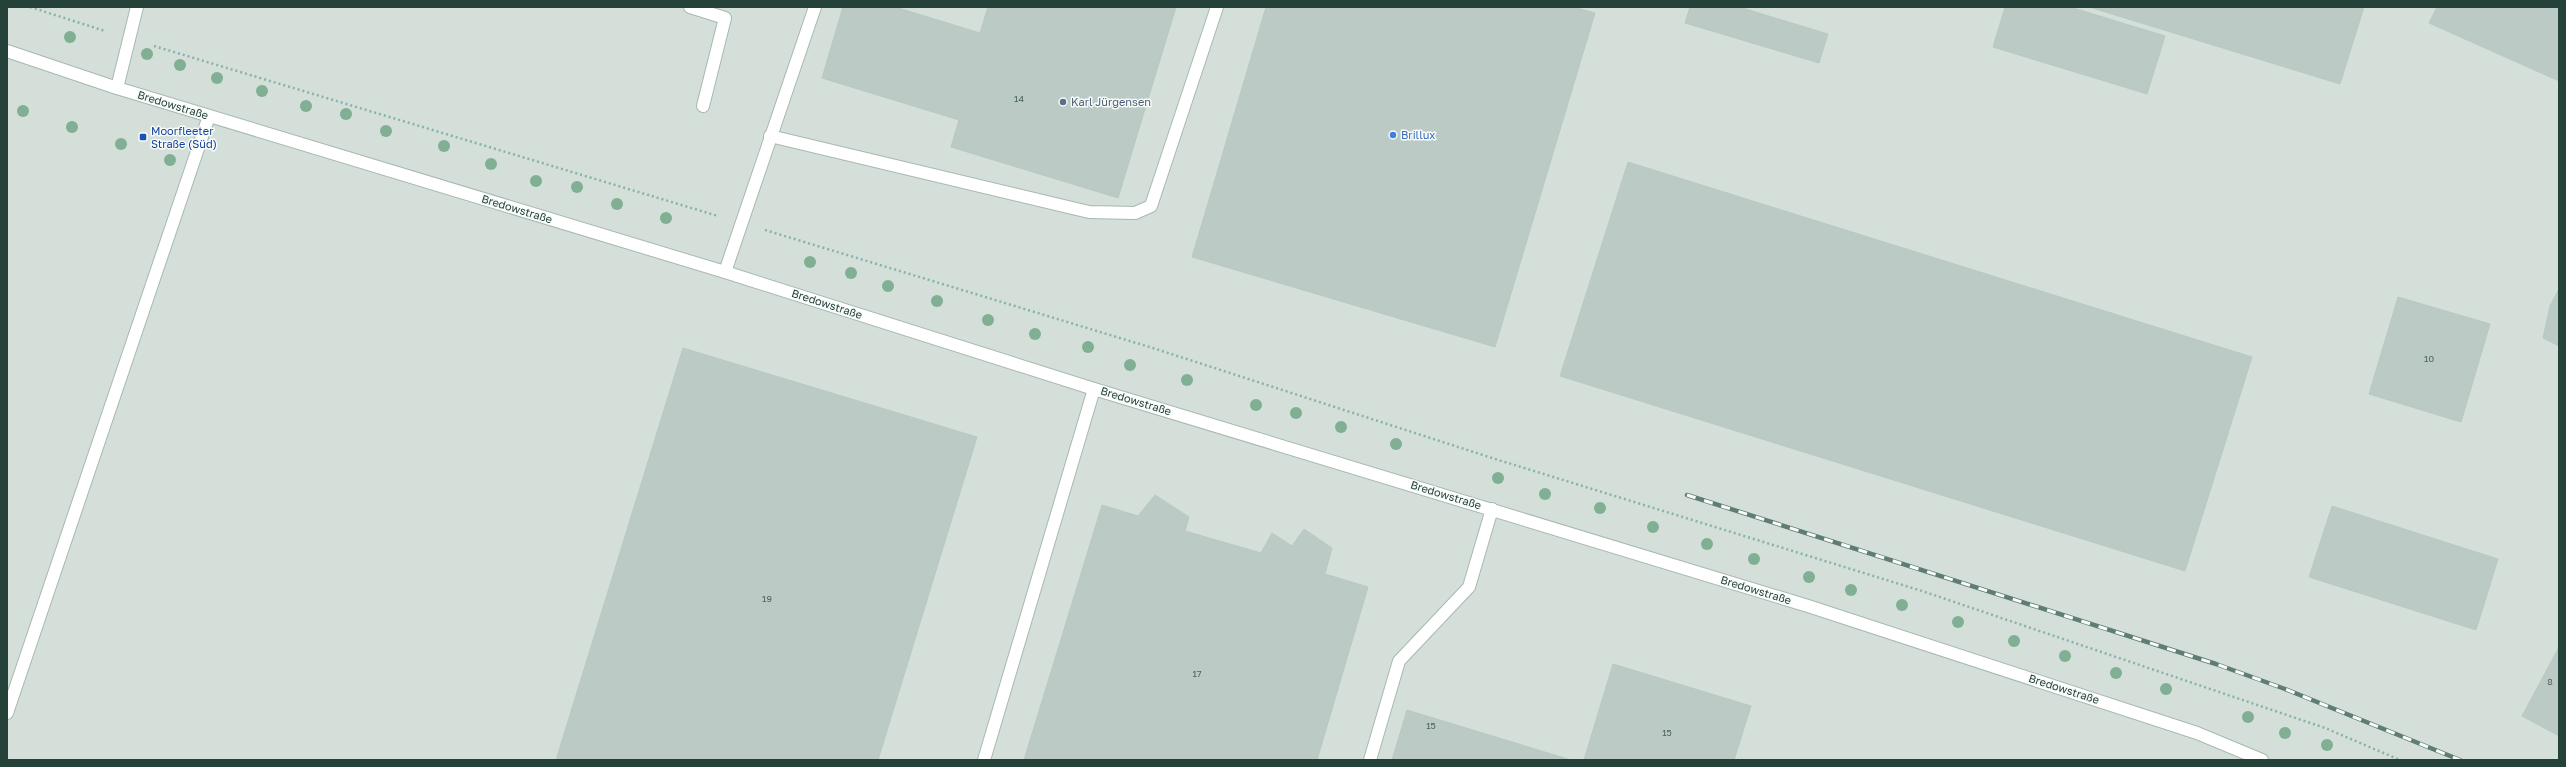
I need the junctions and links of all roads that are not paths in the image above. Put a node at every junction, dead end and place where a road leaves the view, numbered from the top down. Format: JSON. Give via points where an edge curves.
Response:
{"nodes":[{"id":1,"x":137,"y":7,"type":"edge"},
{"id":2,"x":690,"y":7,"type":"edge"},
{"id":3,"x":815,"y":7,"type":"edge"},
{"id":4,"x":1217,"y":7,"type":"edge"},
{"id":5,"x":7,"y":51,"type":"edge"},
{"id":6,"x":117,"y":88,"type":"junction"},
{"id":7,"x":703,"y":106,"type":"dead end"},
{"id":8,"x":209,"y":116,"type":"junction"},
{"id":9,"x":770,"y":136,"type":"junction"},
{"id":10,"x":725,"y":272,"type":"junction"},
{"id":11,"x":1094,"y":389,"type":"junction"},
{"id":12,"x":1492,"y":509,"type":"junction"},
{"id":13,"x":7,"y":713,"type":"edge"},
{"id":14,"x":984,"y":760,"type":"edge"},
{"id":15,"x":1370,"y":760,"type":"edge"},
{"id":16,"x":2262,"y":760,"type":"edge"}],
"edges":[{"from":1,"to":6,"type":"street"},
{"from":2,"to":7,"type":"street","via":[[725,18]]},
{"from":3,"to":9,"type":"street"},
{"from":4,"to":9,"type":"street","via":[[1151,206],[1136,213],[1089,212]]},
{"from":5,"to":6,"type":"street","name":"Bredowstraße"},
{"from":6,"to":8,"type":"street","name":"Bredowstraße"},
{"from":8,"to":10,"type":"street","name":"Bredowstraße"},
{"from":8,"to":13,"type":"street"},
{"from":9,"to":10,"type":"street"},
{"from":10,"to":11,"type":"street","name":"Bredowstraße"},
{"from":11,"to":12,"type":"street","name":"Bredowstraße"},
{"from":11,"to":14,"type":"street"},
{"from":12,"to":15,"type":"street","via":[[1469,587],[1399,661]]},
{"from":12,"to":16,"type":"street","name":"Bredowstraße","via":[[1808,606],[2052,685],[2197,733]]}]}
